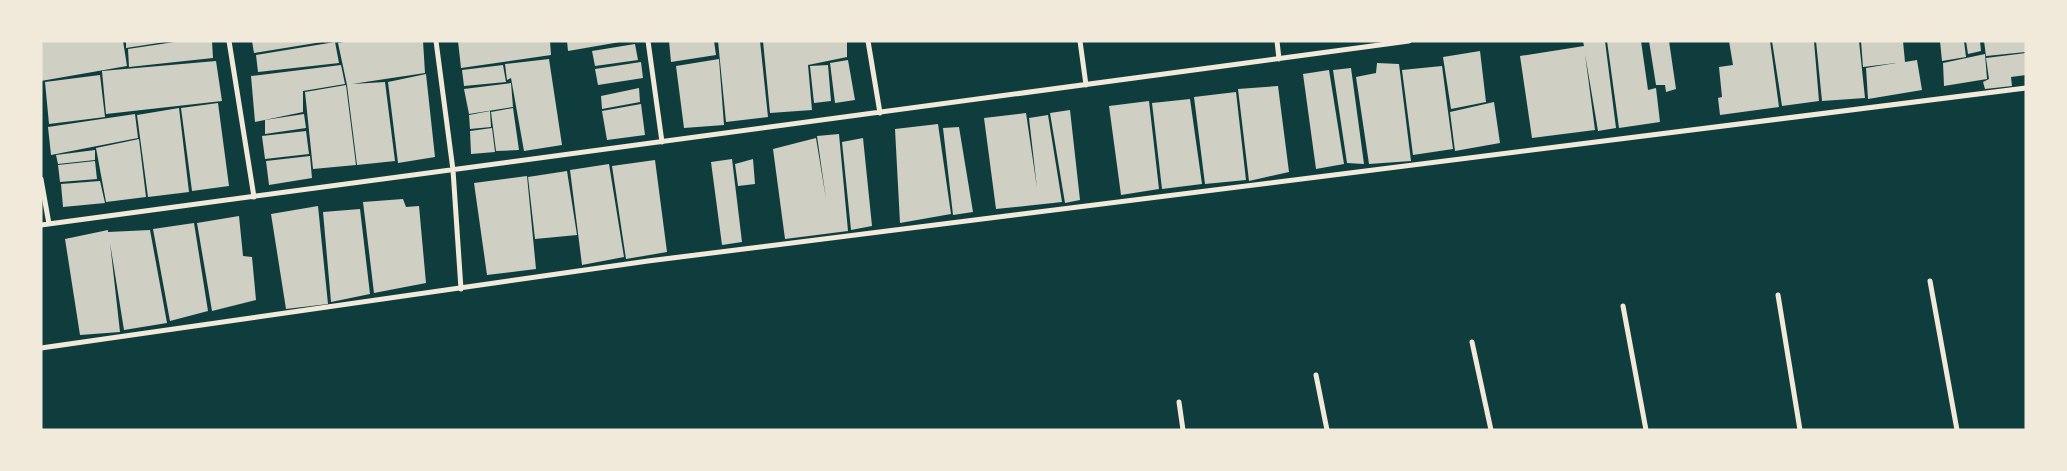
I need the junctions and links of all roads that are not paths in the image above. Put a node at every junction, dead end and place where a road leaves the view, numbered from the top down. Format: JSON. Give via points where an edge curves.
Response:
{"nodes":[{"id":1,"x":229,"y":41,"type":"edge"},
{"id":2,"x":436,"y":41,"type":"edge"},
{"id":3,"x":648,"y":41,"type":"edge"},
{"id":4,"x":868,"y":41,"type":"edge"},
{"id":5,"x":1080,"y":41,"type":"edge"},
{"id":6,"x":1277,"y":41,"type":"edge"},
{"id":7,"x":1408,"y":41,"type":"edge"},
{"id":8,"x":1279,"y":59,"type":"junction"},
{"id":9,"x":1086,"y":85,"type":"junction"},
{"id":10,"x":2026,"y":88,"type":"edge"},
{"id":11,"x":880,"y":112,"type":"junction"},
{"id":12,"x":662,"y":142,"type":"junction"},
{"id":13,"x":453,"y":170,"type":"junction"},
{"id":14,"x":41,"y":179,"type":"edge"},
{"id":15,"x":254,"y":196,"type":"junction"},
{"id":16,"x":49,"y":224,"type":"junction"},
{"id":17,"x":41,"y":225,"type":"edge"},
{"id":18,"x":1930,"y":280,"type":"dead end"},
{"id":19,"x":461,"y":289,"type":"junction"},
{"id":20,"x":1778,"y":295,"type":"dead end"},
{"id":21,"x":1622,"y":306,"type":"dead end"},
{"id":22,"x":1472,"y":342,"type":"dead end"},
{"id":23,"x":41,"y":348,"type":"edge"},
{"id":24,"x":1316,"y":375,"type":"dead end"},
{"id":25,"x":1179,"y":402,"type":"dead end"},
{"id":26,"x":1183,"y":430,"type":"edge"},
{"id":27,"x":1327,"y":430,"type":"edge"},
{"id":28,"x":1491,"y":430,"type":"edge"},
{"id":29,"x":1646,"y":430,"type":"edge"},
{"id":30,"x":1800,"y":430,"type":"edge"},
{"id":31,"x":1957,"y":430,"type":"edge"}],
"edges":[{"from":1,"to":15,"type":"street"},
{"from":2,"to":13,"type":"street"},
{"from":3,"to":12,"type":"street"},
{"from":4,"to":11,"type":"street"},
{"from":5,"to":9,"type":"street"},
{"from":6,"to":8,"type":"street"},
{"from":7,"to":8,"type":"street"},
{"from":8,"to":9,"type":"street"},
{"from":9,"to":11,"type":"street"},
{"from":10,"to":19,"type":"street","via":[[648,261]]},
{"from":11,"to":12,"type":"street"},
{"from":12,"to":13,"type":"street"},
{"from":13,"to":15,"type":"street"},
{"from":13,"to":19,"type":"street"},
{"from":14,"to":16,"type":"street"},
{"from":15,"to":16,"type":"street"},
{"from":16,"to":17,"type":"street"},
{"from":18,"to":31,"type":"street"},
{"from":19,"to":23,"type":"street"},
{"from":20,"to":30,"type":"street"},
{"from":21,"to":29,"type":"street"},
{"from":22,"to":28,"type":"street"},
{"from":24,"to":27,"type":"street"},
{"from":25,"to":26,"type":"street"}]}
